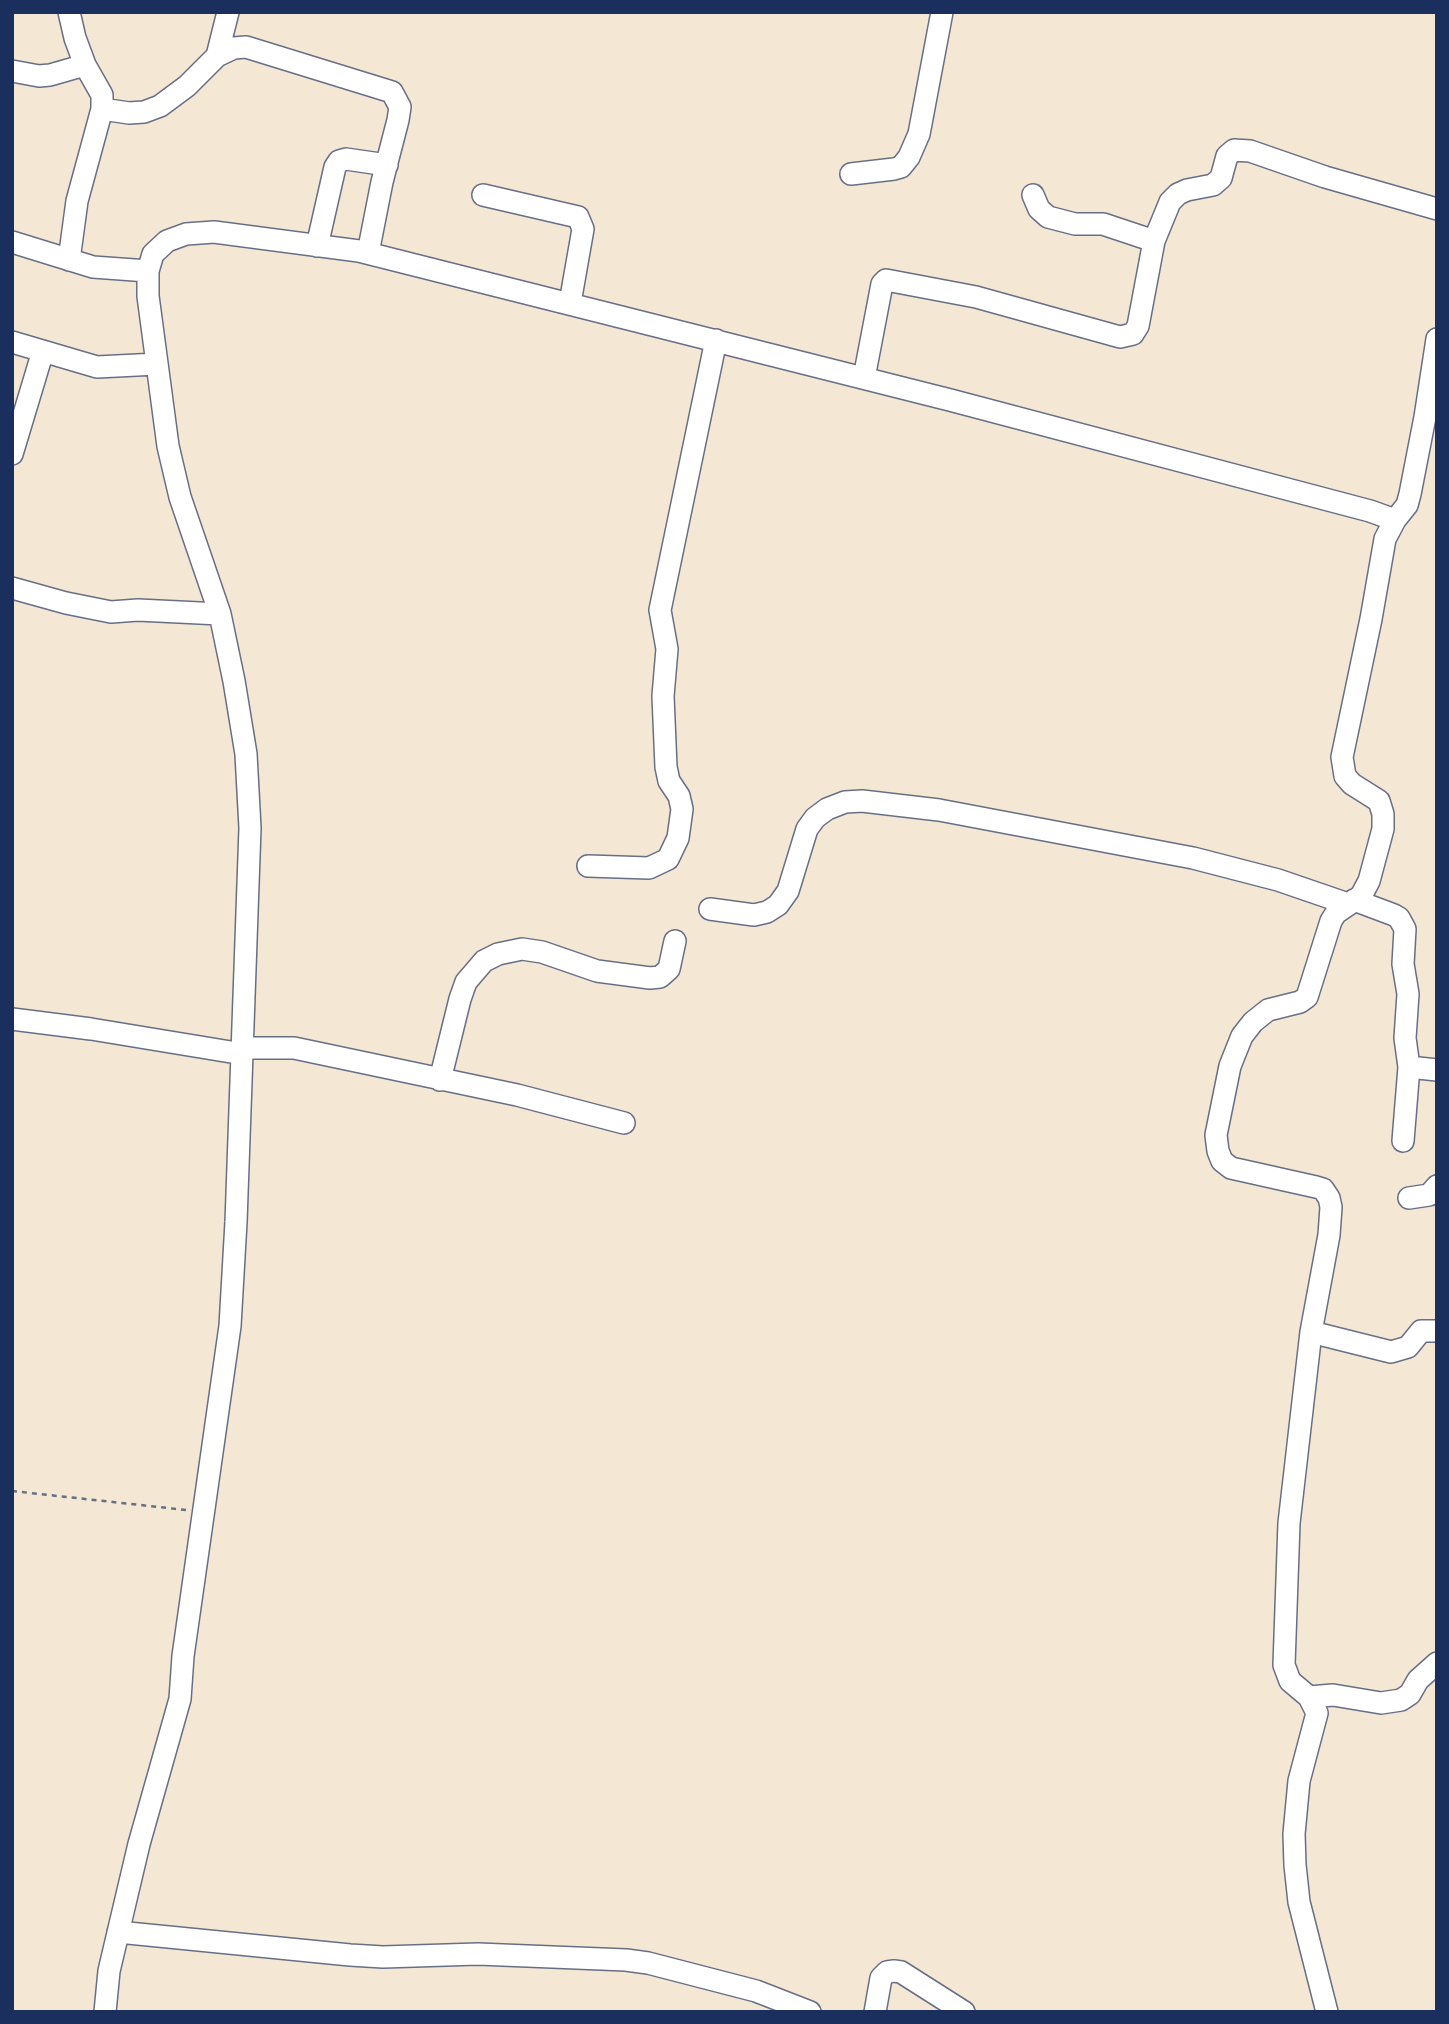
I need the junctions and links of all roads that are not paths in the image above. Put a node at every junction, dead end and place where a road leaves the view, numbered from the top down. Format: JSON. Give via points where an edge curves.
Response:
{"nodes":[{"id":1,"x":68,"y":12,"type":"edge"},
{"id":2,"x":228,"y":12,"type":"edge"},
{"id":3,"x":942,"y":12,"type":"edge"},
{"id":4,"x":217,"y":56,"type":"junction"},
{"id":5,"x":85,"y":65,"type":"junction"},
{"id":6,"x":12,"y":71,"type":"edge"},
{"id":7,"x":102,"y":109,"type":"junction"},
{"id":8,"x":387,"y":164,"type":"junction"},
{"id":9,"x":851,"y":174,"type":"dead end"},
{"id":10,"x":483,"y":195,"type":"dead end"},
{"id":11,"x":1033,"y":195,"type":"dead end"},
{"id":12,"x":1437,"y":209,"type":"edge"},
{"id":13,"x":12,"y":242,"type":"edge"},
{"id":14,"x":1154,"y":242,"type":"junction"},
{"id":15,"x":317,"y":246,"type":"junction"},
{"id":16,"x":368,"y":253,"type":"junction"},
{"id":17,"x":69,"y":260,"type":"junction"},
{"id":18,"x":148,"y":271,"type":"junction"},
{"id":19,"x":570,"y":303,"type":"junction"},
{"id":20,"x":1437,"y":339,"type":"edge"},
{"id":21,"x":716,"y":340,"type":"junction"},
{"id":22,"x":12,"y":342,"type":"edge"},
{"id":23,"x":43,"y":351,"type":"junction"},
{"id":24,"x":157,"y":364,"type":"junction"},
{"id":25,"x":864,"y":378,"type":"junction"},
{"id":26,"x":12,"y":454,"type":"edge"},
{"id":27,"x":1395,"y":520,"type":"junction"},
{"id":28,"x":12,"y":589,"type":"edge"},
{"id":29,"x":220,"y":614,"type":"junction"},
{"id":30,"x":588,"y":866,"type":"dead end"},
{"id":31,"x":1351,"y":902,"type":"junction"},
{"id":32,"x":710,"y":909,"type":"dead end"},
{"id":33,"x":675,"y":941,"type":"dead end"},
{"id":34,"x":12,"y":1019,"type":"edge"},
{"id":35,"x":243,"y":1051,"type":"junction"},
{"id":36,"x":1409,"y":1067,"type":"junction"},
{"id":37,"x":1437,"y":1070,"type":"edge"},
{"id":38,"x":440,"y":1080,"type":"junction"},
{"id":39,"x":624,"y":1123,"type":"dead end"},
{"id":40,"x":1403,"y":1141,"type":"dead end"},
{"id":41,"x":1437,"y":1186,"type":"edge"},
{"id":42,"x":1409,"y":1198,"type":"dead end"},
{"id":43,"x":1437,"y":1331,"type":"edge"},
{"id":44,"x":1311,"y":1332,"type":"junction"},
{"id":45,"x":1437,"y":1663,"type":"edge"},
{"id":46,"x":1309,"y":1696,"type":"junction"},
{"id":47,"x":118,"y":1932,"type":"junction"},
{"id":48,"x":105,"y":2012,"type":"edge"},
{"id":49,"x":810,"y":2012,"type":"edge"},
{"id":50,"x":875,"y":2012,"type":"edge"},
{"id":51,"x":964,"y":2012,"type":"edge"},
{"id":52,"x":1327,"y":2012,"type":"edge"}],
"edges":[{"from":1,"to":5,"type":"street"},
{"from":2,"to":4,"type":"street"},
{"from":3,"to":9,"type":"street","via":[[919,134],[909,157],[901,167]]},
{"from":4,"to":7,"type":"street","via":[[160,106],[129,113]]},
{"from":4,"to":8,"type":"street","via":[[227,49],[246,47],[392,92],[400,107]]},
{"from":5,"to":6,"type":"street","via":[[39,76]]},
{"from":5,"to":7,"type":"street","via":[[102,95]]},
{"from":7,"to":17,"type":"street","via":[[78,201]]},
{"from":8,"to":15,"type":"street","via":[[340,161]]},
{"from":8,"to":16,"type":"street"},
{"from":10,"to":19,"type":"street","via":[[578,217],[583,229]]},
{"from":11,"to":14,"type":"street","via":[[1048,217],[1075,224],[1103,224]]},
{"from":12,"to":14,"type":"street","via":[[1250,151],[1234,150],[1213,185],[1187,190],[1170,202]]},
{"from":13,"to":17,"type":"street"},
{"from":14,"to":25,"type":"street","via":[[1138,327],[1127,337],[976,297],[886,280]]},
{"from":15,"to":16,"type":"street"},
{"from":15,"to":18,"type":"street","via":[[214,232],[186,234],[167,241],[153,254]]},
{"from":16,"to":19,"type":"street"},
{"from":17,"to":18,"type":"street","via":[[93,267]]},
{"from":18,"to":24,"type":"street"},
{"from":19,"to":21,"type":"street"},
{"from":20,"to":27,"type":"street","via":[[1410,494]]},
{"from":21,"to":25,"type":"street"},
{"from":21,"to":30,"type":"street","via":[[660,610],[667,649],[663,696],[666,767],[682,809],[678,838],[668,859],[649,867]]},
{"from":22,"to":23,"type":"street"},
{"from":23,"to":24,"type":"street","via":[[97,367]]},
{"from":23,"to":26,"type":"street"},
{"from":24,"to":29,"type":"street","via":[[180,497]]},
{"from":25,"to":27,"type":"street"},
{"from":27,"to":31,"type":"street","via":[[1385,539],[1342,757],[1345,776],[1379,801],[1383,814],[1370,881],[1366,891]]},
{"from":28,"to":29,"type":"street","via":[[111,612]]},
{"from":29,"to":35,"type":"street","via":[[246,754],[250,828]]},
{"from":31,"to":32,"type":"street","via":[[1193,858],[862,800],[827,808],[815,818],[807,829],[788,891],[778,905],[754,915]]},
{"from":31,"to":36,"type":"street","via":[[1394,915],[1405,929]]},
{"from":31,"to":44,"type":"street","via":[[1331,921],[1307,997],[1268,1010],[1242,1036],[1230,1066],[1216,1135],[1222,1161],[1231,1168],[1316,1187],[1329,1198],[1329,1235]]},
{"from":33,"to":38,"type":"street","via":[[669,969],[660,977],[597,971],[522,949],[484,961],[460,999]]},
{"from":34,"to":35,"type":"street"},
{"from":35,"to":38,"type":"street","via":[[293,1048]]},
{"from":35,"to":47,"type":"street","via":[[230,1326],[180,1699]]},
{"from":36,"to":37,"type":"street"},
{"from":36,"to":40,"type":"street"},
{"from":38,"to":39,"type":"street"},
{"from":41,"to":42,"type":"street","via":[[1429,1195]]},
{"from":43,"to":44,"type":"street","via":[[1421,1331],[1408,1347],[1391,1352]]},
{"from":44,"to":46,"type":"street","via":[[1289,1523],[1283,1665],[1290,1681]]},
{"from":45,"to":46,"type":"street","via":[[1401,1700],[1381,1703]]},
{"from":46,"to":52,"type":"street","via":[[1317,1713],[1299,1781],[1295,1864],[1298,1902]]},
{"from":47,"to":48,"type":"street"},
{"from":47,"to":49,"type":"street","via":[[383,1957],[478,1954],[648,1963],[756,1991]]},
{"from":50,"to":51,"type":"street","via":[[881,1978],[894,1971]]}]}
